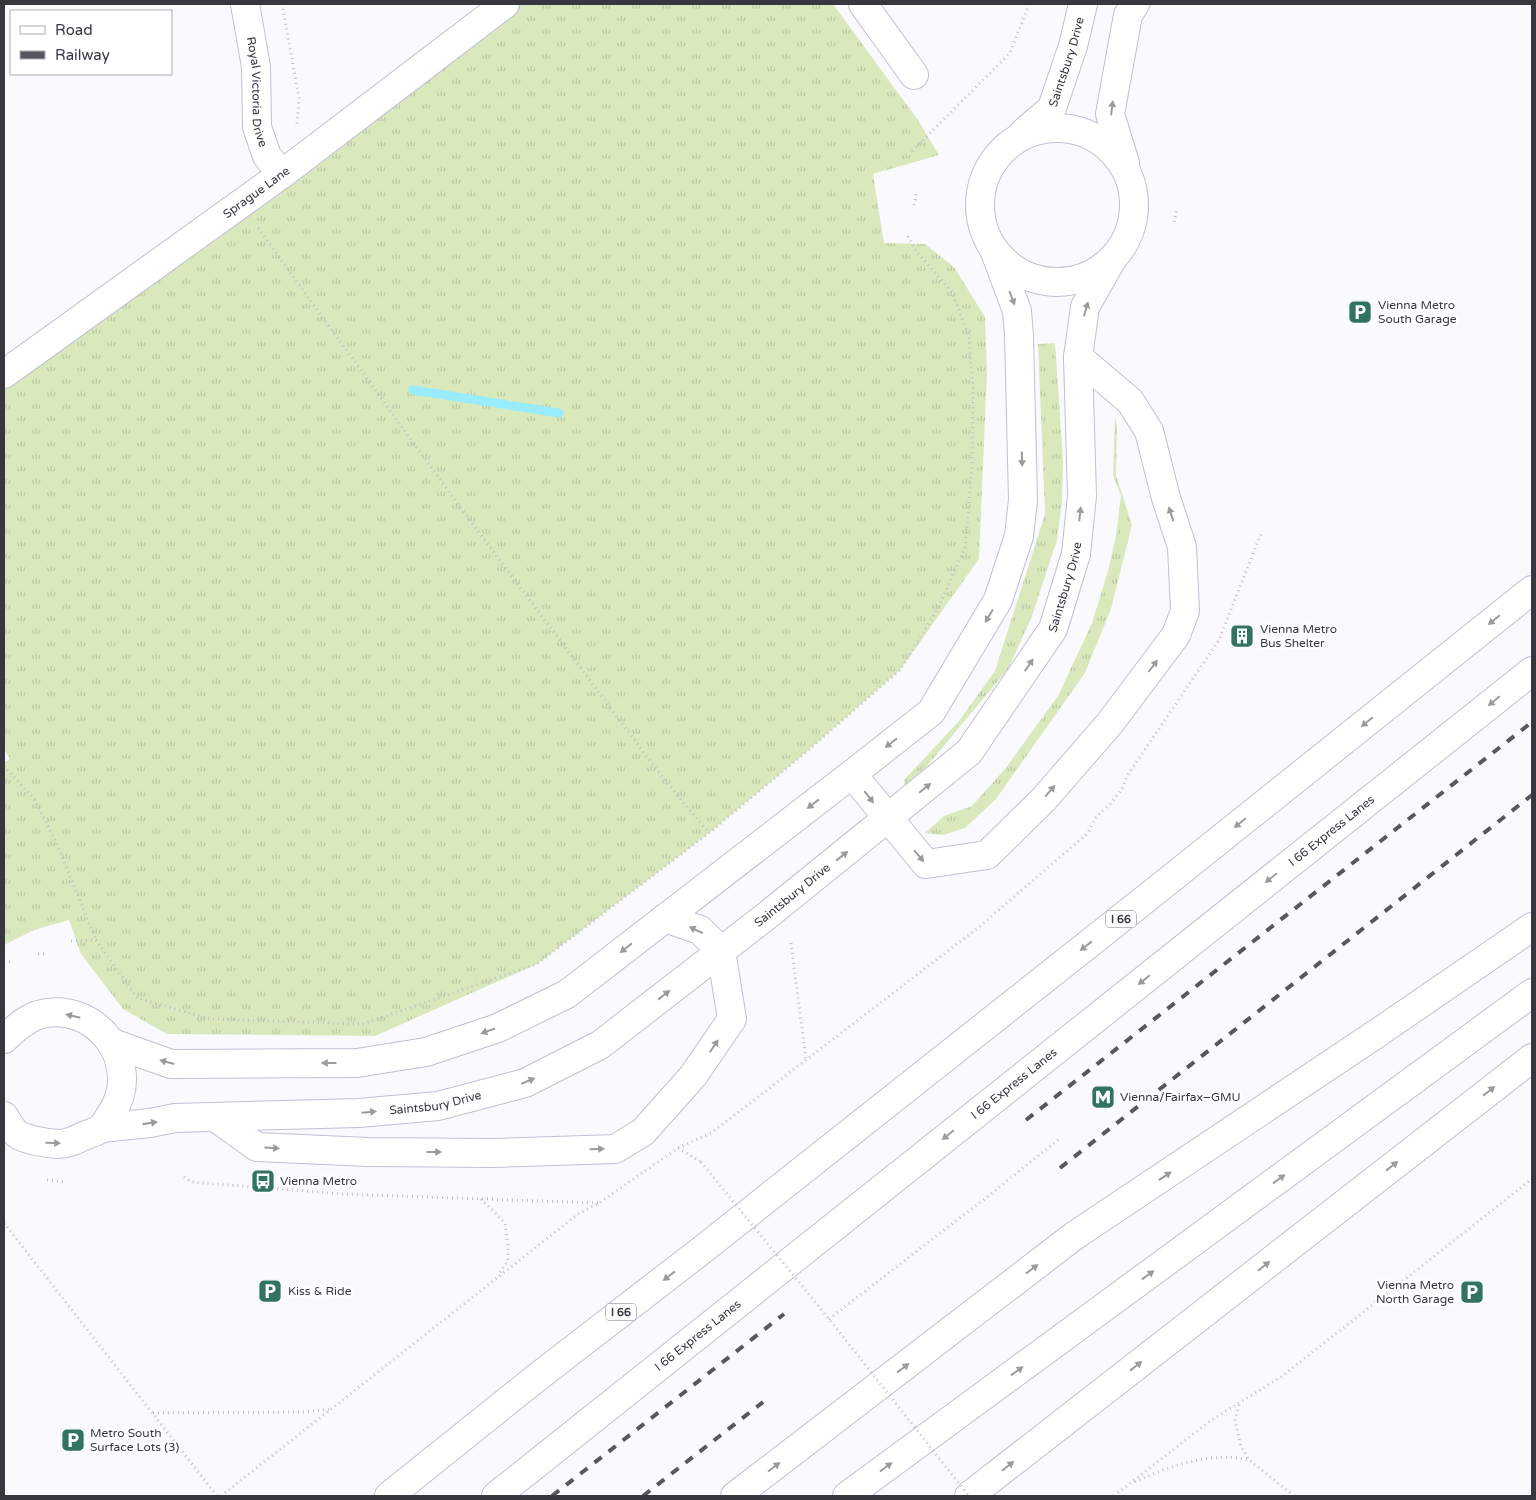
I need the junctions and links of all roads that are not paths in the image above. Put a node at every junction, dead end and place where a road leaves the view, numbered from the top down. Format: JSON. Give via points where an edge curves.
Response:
{"nodes":[{"id":1,"x":245,"y":4,"type":"edge"},
{"id":2,"x":505,"y":4,"type":"edge"},
{"id":3,"x":863,"y":4,"type":"edge"},
{"id":4,"x":1083,"y":4,"type":"edge"},
{"id":5,"x":1135,"y":4,"type":"edge"},
{"id":6,"x":914,"y":75,"type":"dead end"},
{"id":7,"x":1019,"y":137,"type":"junction"},
{"id":8,"x":1127,"y":171,"type":"junction"},
{"id":9,"x":282,"y":174,"type":"junction"},
{"id":10,"x":995,"y":252,"type":"junction"},
{"id":11,"x":1111,"y":261,"type":"junction"},
{"id":12,"x":1078,"y":357,"type":"junction"},
{"id":13,"x":4,"y":374,"type":"edge"},
{"id":14,"x":1532,"y":590,"type":"edge"},
{"id":15,"x":1532,"y":671,"type":"edge"},
{"id":16,"x":852,"y":774,"type":"junction"},
{"id":17,"x":887,"y":819,"type":"junction"},
{"id":18,"x":665,"y":918,"type":"junction"},
{"id":19,"x":1532,"y":927,"type":"edge"},
{"id":20,"x":721,"y":951,"type":"junction"},
{"id":21,"x":1532,"y":993,"type":"edge"},
{"id":22,"x":4,"y":1039,"type":"edge"},
{"id":23,"x":112,"y":1043,"type":"junction"},
{"id":24,"x":1532,"y":1058,"type":"edge"},
{"id":25,"x":215,"y":1117,"type":"junction"},
{"id":26,"x":6,"y":1121,"type":"edge"},
{"id":27,"x":101,"y":1128,"type":"junction"},
{"id":28,"x":535,"y":1379,"type":"junction"},
{"id":29,"x":372,"y":1496,"type":"edge"},
{"id":30,"x":389,"y":1496,"type":"edge"},
{"id":31,"x":496,"y":1496,"type":"edge"},
{"id":32,"x":735,"y":1496,"type":"edge"},
{"id":33,"x":847,"y":1496,"type":"edge"},
{"id":34,"x":969,"y":1496,"type":"edge"}],
"edges":[{"from":1,"to":9,"type":"main road","name":"Royal Victoria Drive","via":[[256,67],[257,127],[267,156]]},
{"from":2,"to":9,"type":"main road","name":"Sprague Lane"},
{"from":3,"to":6,"type":"main road"},
{"from":4,"to":7,"type":"main road","name":"Saintsbury Drive","via":[[1052,108]]},
{"from":8,"to":5,"type":"main road","one_way":true,"via":[[1110,114],[1128,15]]},
{"from":7,"to":8,"type":"main road","via":[[1044,128],[1071,129],[1094,137],[1113,151]]},
{"from":7,"to":10,"type":"main road","via":[[999,154],[984,177],[979,202],[983,229]]},
{"from":8,"to":11,"type":"main road","via":[[1134,194],[1134,219],[1125,241]]},
{"from":9,"to":13,"type":"main road","name":"Sprague Lane"},
{"from":10,"to":11,"type":"main road","via":[[1014,270],[1039,281],[1066,282],[1091,274]]},
{"from":10,"to":16,"type":"main road","one_way":true,"via":[[1018,319],[1022,500],[1019,536],[998,600],[931,712]]},
{"from":12,"to":11,"type":"main road","name":"Saintsbury Drive","one_way":true,"via":[[1085,307]]},
{"from":17,"to":12,"type":"main road","name":"Saintsbury Drive","one_way":true,"via":[[970,752],[1053,629],[1076,554],[1082,496]]},
{"from":17,"to":12,"type":"main road","one_way":true,"via":[[926,864],[987,855],[1044,799],[1104,730],[1176,635],[1185,611],[1182,547],[1149,431],[1130,401]]},
{"from":14,"to":28,"type":"main road","number":"I 66","one_way":true},
{"from":15,"to":31,"type":"main road","name":"I 66 Express Lanes","one_way":true},
{"from":16,"to":17,"type":"main road","one_way":true},
{"from":16,"to":18,"type":"main road","one_way":true},
{"from":20,"to":17,"type":"main road","name":"Saintsbury Drive","one_way":true},
{"from":20,"to":18,"type":"main road","one_way":true,"via":[[700,930]]},
{"from":18,"to":23,"type":"main road","one_way":true,"via":[[567,994],[498,1028],[426,1052],[357,1063],[171,1064]]},
{"from":32,"to":19,"type":"main road","one_way":true,"via":[[1074,1236]]},
{"from":25,"to":20,"type":"main road","name":"Saintsbury Drive","one_way":true,"via":[[359,1113],[438,1106],[525,1084],[600,1045]]},
{"from":25,"to":20,"type":"main road","one_way":true,"via":[[257,1147],[494,1153],[615,1149],[643,1132],[693,1076],[732,1019]]},
{"from":33,"to":21,"type":"main road","one_way":true},
{"from":23,"to":22,"type":"main road","one_way":true,"via":[[98,1027],[79,1016],[58,1012],[37,1015],[18,1025]]},
{"from":23,"to":27,"type":"main road","via":[[121,1062],[123,1084],[117,1105]]},
{"from":34,"to":24,"type":"main road","one_way":true},
{"from":27,"to":25,"type":"main road","name":"Saintsbury Drive","one_way":true,"via":[[175,1118]]},
{"from":26,"to":27,"type":"main road","one_way":true,"via":[[18,1134],[44,1143],[66,1144]]},
{"from":28,"to":29,"type":"main road"},
{"from":28,"to":30,"type":"main road","number":"I 66"}]}
